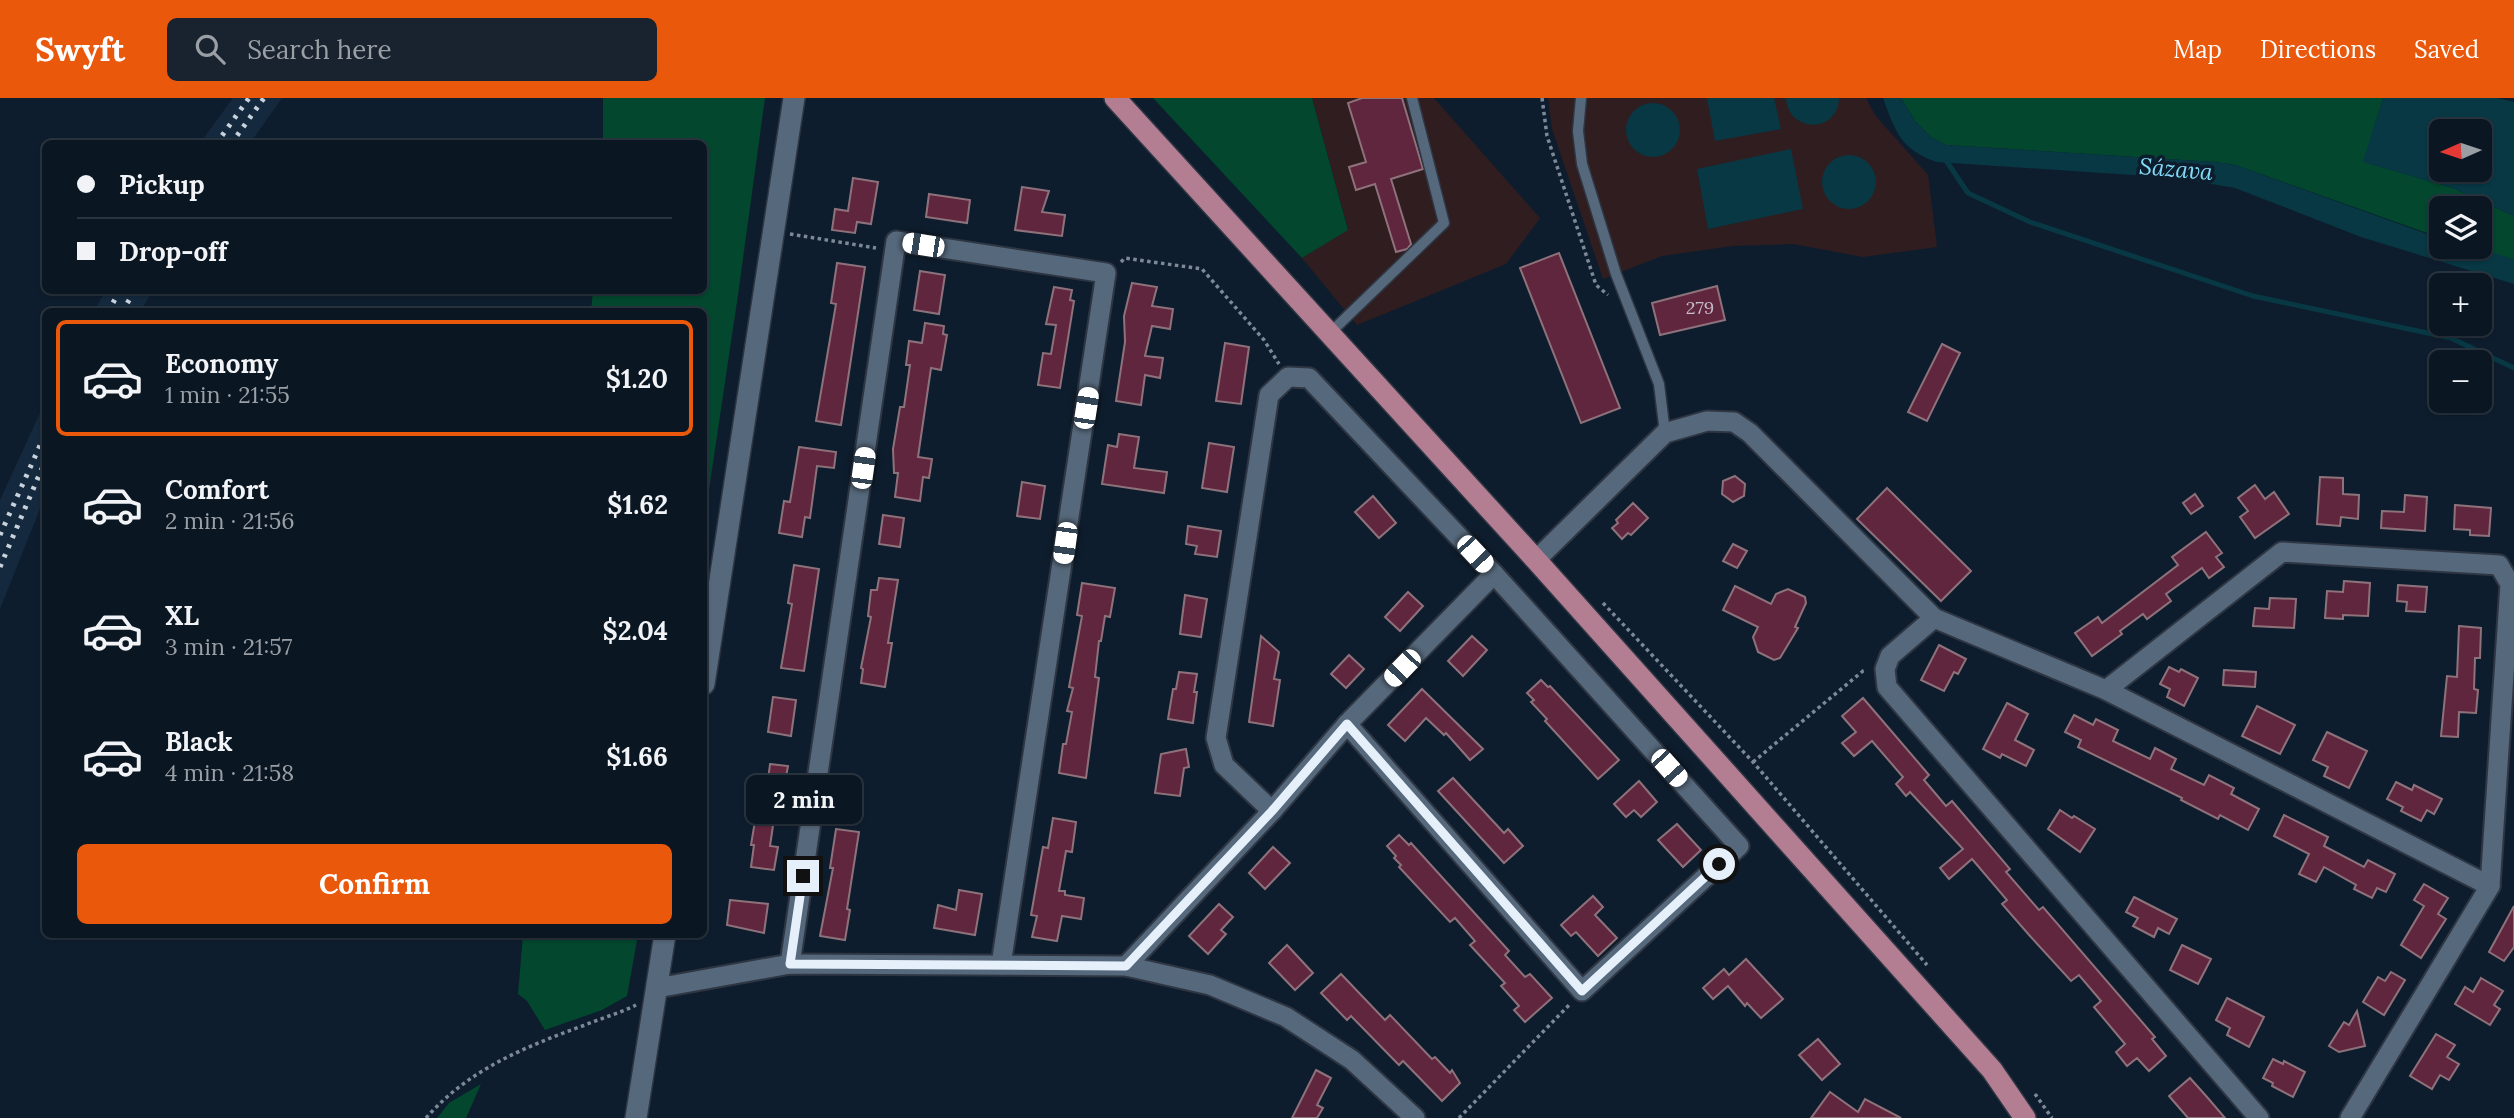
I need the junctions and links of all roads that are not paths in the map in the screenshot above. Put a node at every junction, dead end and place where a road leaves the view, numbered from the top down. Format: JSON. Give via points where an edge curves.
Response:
{"nodes":[{"id":1,"x":794,"y":98,"type":"edge"},
{"id":2,"x":1115,"y":98,"type":"edge"},
{"id":3,"x":1412,"y":98,"type":"edge"},
{"id":4,"x":1581,"y":98,"type":"edge"},
{"id":5,"x":1329,"y":334,"type":"junction"},
{"id":6,"x":1665,"y":433,"type":"junction"},
{"id":7,"x":1536,"y":560,"type":"junction"},
{"id":8,"x":1494,"y":574,"type":"junction"},
{"id":9,"x":1934,"y":618,"type":"junction"},
{"id":10,"x":707,"y":664,"type":"edge"},
{"id":11,"x":2106,"y":690,"type":"junction"},
{"id":12,"x":1347,"y":724,"type":"junction"},
{"id":13,"x":1272,"y":811,"type":"junction"},
{"id":14,"x":2490,"y":886,"type":"junction"},
{"id":15,"x":664,"y":938,"type":"edge"},
{"id":16,"x":790,"y":964,"type":"junction"},
{"id":17,"x":1001,"y":965,"type":"junction"},
{"id":18,"x":1126,"y":966,"type":"junction"},
{"id":19,"x":657,"y":988,"type":"junction"},
{"id":20,"x":636,"y":1118,"type":"edge"},
{"id":21,"x":1415,"y":1118,"type":"edge"},
{"id":22,"x":2025,"y":1118,"type":"edge"},
{"id":23,"x":2259,"y":1118,"type":"edge"},
{"id":24,"x":2350,"y":1118,"type":"edge"}],
"edges":[{"from":1,"to":10,"type":"street"},
{"from":2,"to":5,"type":"main road"},
{"from":3,"to":5,"type":"lane","via":[[1444,223]]},
{"from":4,"to":6,"type":"lane","via":[[1582,164],[1658,384]]},
{"from":5,"to":7,"type":"main road"},
{"from":6,"to":7,"type":"street"},
{"from":6,"to":9,"type":"street","via":[[1707,421],[1734,422],[1750,433]]},
{"from":7,"to":22,"type":"main road","via":[[1992,1070]]},
{"from":8,"to":12,"type":"street"},
{"from":8,"to":12,"type":"street","via":[[1739,846],[1582,991]]},
{"from":8,"to":13,"type":"street","via":[[1309,378],[1288,377],[1269,395],[1216,738],[1224,765]]},
{"from":9,"to":11,"type":"street"},
{"from":9,"to":23,"type":"street","via":[[1890,656],[1885,669],[1887,687]]},
{"from":11,"to":14,"type":"street"},
{"from":11,"to":14,"type":"street","via":[[2282,552],[2498,565],[2510,584]]},
{"from":12,"to":13,"type":"street"},
{"from":13,"to":18,"type":"street"},
{"from":14,"to":24,"type":"street"},
{"from":15,"to":19,"type":"street"},
{"from":16,"to":17,"type":"street"},
{"from":16,"to":17,"type":"street","via":[[896,241],[1106,273]]},
{"from":16,"to":19,"type":"street"},
{"from":17,"to":18,"type":"street"},
{"from":18,"to":21,"type":"street","via":[[1210,985],[1286,1017],[1352,1060]]},
{"from":19,"to":20,"type":"street"}]}
